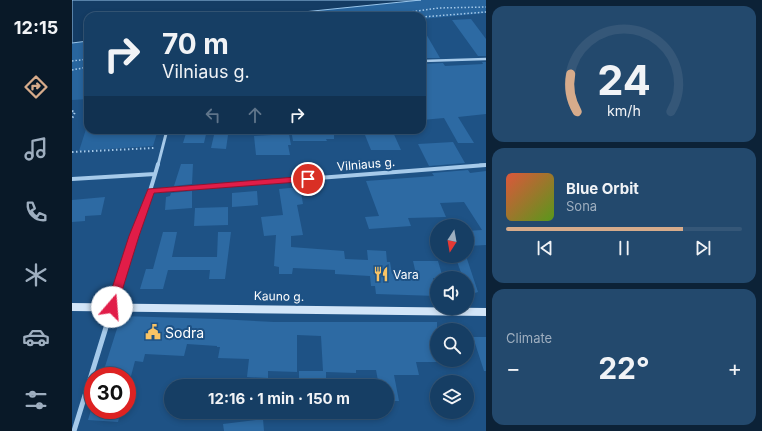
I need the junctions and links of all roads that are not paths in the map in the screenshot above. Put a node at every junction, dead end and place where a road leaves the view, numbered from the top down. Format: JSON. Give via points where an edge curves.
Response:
{"nodes":[{"id":1,"x":486,"y":59,"type":"edge"},
{"id":2,"x":426,"y":61,"type":"edge"},
{"id":3,"x":166,"y":134,"type":"edge"},
{"id":4,"x":486,"y":165,"type":"edge"},
{"id":5,"x":156,"y":174,"type":"junction"},
{"id":6,"x":72,"y":180,"type":"edge"},
{"id":7,"x":151,"y":191,"type":"junction"},
{"id":8,"x":112,"y":307,"type":"junction"},
{"id":9,"x":72,"y":308,"type":"edge"},
{"id":10,"x":486,"y":312,"type":"edge"},
{"id":11,"x":74,"y":431,"type":"edge"}],
"edges":[{"from":1,"to":2,"type":"street"},
{"from":3,"to":5,"type":"street"},
{"from":4,"to":7,"type":"street","name":"Vilniaus g."},
{"from":5,"to":6,"type":"street"},
{"from":5,"to":7,"type":"street"},
{"from":7,"to":8,"type":"street"},
{"from":8,"to":9,"type":"main road","name":"Kauno g."},
{"from":8,"to":10,"type":"main road","name":"Kauno g."},
{"from":8,"to":11,"type":"street"}]}
